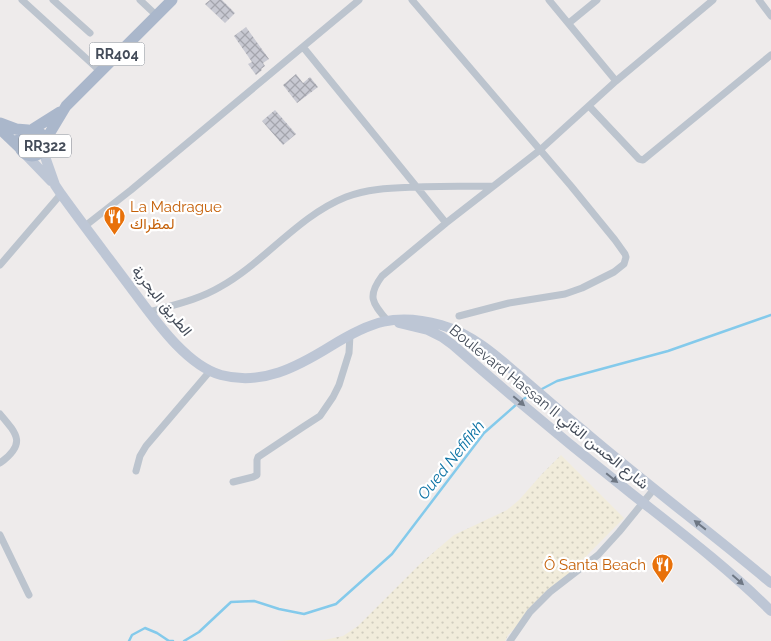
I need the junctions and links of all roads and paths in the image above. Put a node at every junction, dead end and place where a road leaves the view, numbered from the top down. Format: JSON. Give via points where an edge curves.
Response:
{"nodes":[{"id":1,"x":22,"y":0,"type":"edge"},
{"id":2,"x":53,"y":0,"type":"edge"},
{"id":3,"x":140,"y":0,"type":"edge"},
{"id":4,"x":359,"y":0,"type":"edge"},
{"id":5,"x":412,"y":0,"type":"edge"},
{"id":6,"x":549,"y":0,"type":"edge"},
{"id":7,"x":597,"y":0,"type":"edge"},
{"id":8,"x":713,"y":0,"type":"edge"},
{"id":9,"x":759,"y":0,"type":"edge"},
{"id":10,"x":165,"y":2,"type":"edge"},
{"id":11,"x":156,"y":15,"type":"junction"},
{"id":12,"x":771,"y":16,"type":"edge"},
{"id":13,"x":569,"y":23,"type":"junction"},
{"id":14,"x":90,"y":33,"type":"dead end"},
{"id":15,"x":303,"y":47,"type":"junction"},
{"id":16,"x":771,"y":55,"type":"edge"},
{"id":17,"x":100,"y":71,"type":"junction"},
{"id":18,"x":616,"y":81,"type":"junction"},
{"id":19,"x":589,"y":106,"type":"junction"},
{"id":20,"x":63,"y":110,"type":"junction"},
{"id":21,"x":0,"y":123,"type":"edge"},
{"id":22,"x":0,"y":129,"type":"edge"},
{"id":23,"x":31,"y":129,"type":"junction"},
{"id":24,"x":44,"y":146,"type":"junction"},
{"id":25,"x":540,"y":150,"type":"junction"},
{"id":26,"x":23,"y":151,"type":"junction"},
{"id":27,"x":494,"y":186,"type":"junction"},
{"id":28,"x":416,"y":187,"type":"junction"},
{"id":29,"x":58,"y":190,"type":"junction"},
{"id":30,"x":446,"y":223,"type":"junction"},
{"id":31,"x":85,"y":226,"type":"junction"},
{"id":32,"x":0,"y":265,"type":"edge"},
{"id":33,"x":149,"y":312,"type":"junction"},
{"id":34,"x":459,"y":316,"type":"dead end"},
{"id":35,"x":387,"y":320,"type":"junction"},
{"id":36,"x":350,"y":334,"type":"junction"},
{"id":37,"x":210,"y":372,"type":"junction"},
{"id":38,"x":0,"y":414,"type":"edge"},
{"id":39,"x":0,"y":463,"type":"edge"},
{"id":40,"x":136,"y":471,"type":"dead end"},
{"id":41,"x":232,"y":482,"type":"dead end"},
{"id":42,"x":654,"y":489,"type":"junction"},
{"id":43,"x":643,"y":503,"type":"junction"},
{"id":44,"x":0,"y":535,"type":"edge"},
{"id":45,"x":771,"y":584,"type":"edge"},
{"id":46,"x":29,"y":595,"type":"dead end"},
{"id":47,"x":771,"y":611,"type":"edge"},
{"id":48,"x":510,"y":641,"type":"edge"}],
"edges":[{"from":1,"to":17,"type":"street"},
{"from":2,"to":14,"type":"street"},
{"from":3,"to":11,"type":"street"},
{"from":4,"to":15,"type":"street"},
{"from":5,"to":25,"type":"street"},
{"from":6,"to":13,"type":"street"},
{"from":7,"to":13,"type":"street"},
{"from":8,"to":18,"type":"street"},
{"from":9,"to":12,"type":"street"},
{"from":10,"to":11,"type":"main road","number":"RR404"},
{"from":11,"to":17,"type":"main road","number":"RR404"},
{"from":13,"to":18,"type":"street"},
{"from":15,"to":28,"type":"street"},
{"from":15,"to":31,"type":"street"},
{"from":16,"to":19,"type":"street","via":[[643,160]]},
{"from":17,"to":20,"type":"main road","number":"RR404"},
{"from":18,"to":19,"type":"street"},
{"from":19,"to":25,"type":"street"},
{"from":20,"to":23,"type":"main road","number":"RR404"},
{"from":20,"to":24,"type":"main road","number":"RR404"},
{"from":21,"to":23,"type":"main road","number":"RR322","via":[[16,129]]},
{"from":22,"to":26,"type":"main road","number":"RR322"},
{"from":23,"to":24,"type":"main road","number":"RR322","via":[[41,133]]},
{"from":23,"to":26,"type":"main road","number":"RR322","via":[[19,139]]},
{"from":24,"to":26,"type":"main road","number":"RR322","via":[[38,155],[32,156]]},
{"from":24,"to":29,"type":"main road","number":"RR322"},
{"from":25,"to":27,"type":"street"},
{"from":25,"to":34,"type":"street","via":[[615,240],[626,260],[604,278],[565,294],[508,303]]},
{"from":26,"to":29,"type":"main road","number":"RR322"},
{"from":27,"to":28,"type":"street"},
{"from":27,"to":30,"type":"street"},
{"from":28,"to":30,"type":"street"},
{"from":28,"to":33,"type":"street","via":[[367,190],[327,206],[220,287],[200,297]]},
{"from":29,"to":31,"type":"main road","name":"الطريق البحرية","number":"RR322"},
{"from":29,"to":32,"type":"street"},
{"from":30,"to":35,"type":"street","via":[[376,284],[373,300]]},
{"from":31,"to":33,"type":"main road","name":"الطريق البحرية","number":"RR322"},
{"from":33,"to":37,"type":"main road","name":"الطريق البحرية","number":"RR322","via":[[184,351]]},
{"from":35,"to":36,"type":"main road","name":"الطريق البحرية","number":"RR322"},
{"from":35,"to":42,"type":"main road","name":"Boulevard Hassan II شارع الحسن الثاني","number":"RR322","via":[[406,319],[441,325],[467,336],[515,372]]},
{"from":35,"to":43,"type":"main road","name":"Boulevard Hassan II شارع الحسن الثاني","one_way":true,"via":[[428,330],[442,337]]},
{"from":36,"to":37,"type":"main road","name":"الطريق البحرية","number":"RR322","via":[[274,375],[236,378]]},
{"from":36,"to":41,"type":"street","via":[[349,353],[339,385],[320,416],[258,457],[253,478]]},
{"from":37,"to":40,"type":"street","via":[[146,446]]},
{"from":38,"to":39,"type":"street","via":[[14,432],[17,445]]},
{"from":42,"to":43,"type":"street"},
{"from":45,"to":42,"type":"main road","name":"Boulevard Hassan II شارع الحسن الثاني","number":"RR322","one_way":true},
{"from":43,"to":47,"type":"main road","name":"Boulevard Hassan II شارع الحسن الثاني","one_way":true,"via":[[711,556]]},
{"from":43,"to":48,"type":"street","via":[[598,555],[530,612]]},
{"from":44,"to":46,"type":"street"}]}
